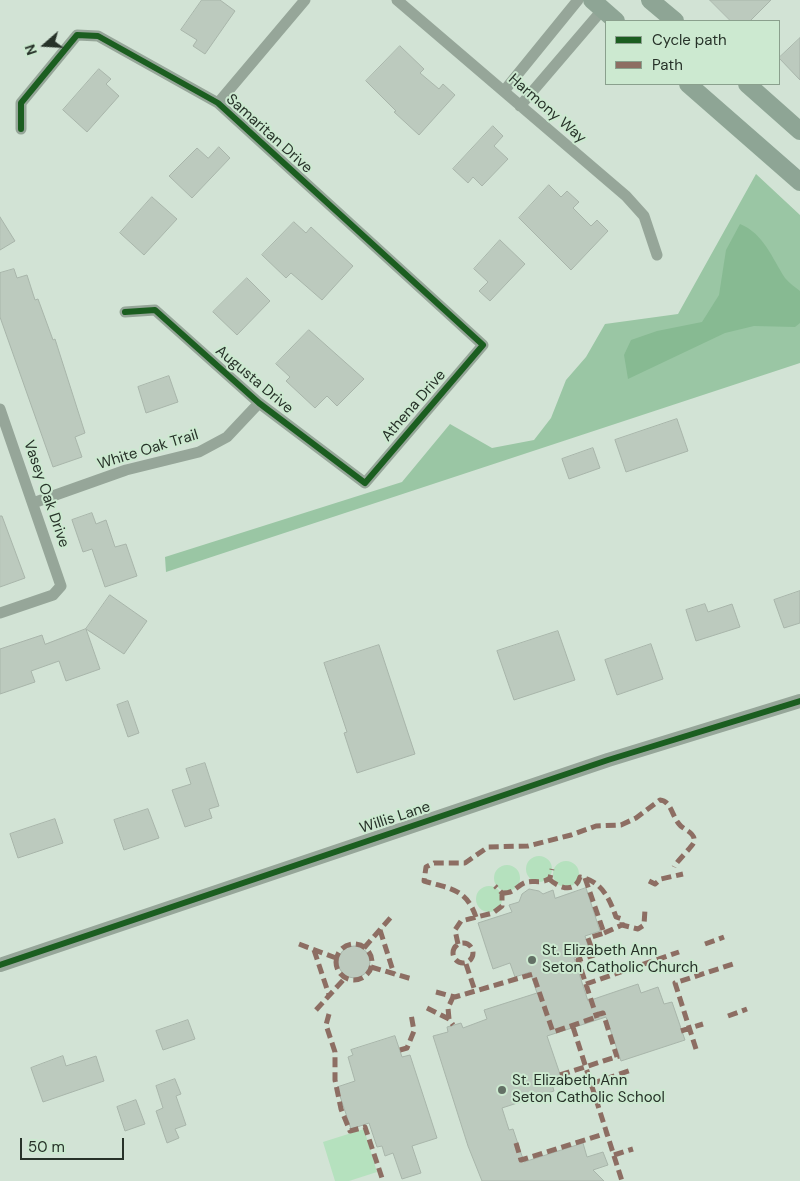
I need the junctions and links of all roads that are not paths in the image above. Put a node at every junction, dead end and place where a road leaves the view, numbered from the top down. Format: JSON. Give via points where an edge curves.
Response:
{"nodes":[{"id":1,"x":305,"y":0,"type":"edge"},
{"id":2,"x":397,"y":0,"type":"edge"},
{"id":3,"x":578,"y":0,"type":"edge"},
{"id":4,"x":650,"y":0,"type":"edge"},
{"id":5,"x":597,"y":5,"type":"edge"},
{"id":6,"x":615,"y":20,"type":"edge"},
{"id":7,"x":674,"y":20,"type":"edge"},
{"id":8,"x":689,"y":85,"type":"edge"},
{"id":9,"x":748,"y":85,"type":"edge"},
{"id":10,"x":504,"y":91,"type":"junction"},
{"id":11,"x":218,"y":103,"type":"junction"},
{"id":12,"x":520,"y":106,"type":"junction"},
{"id":13,"x":21,"y":129,"type":"dead end"},
{"id":14,"x":800,"y":131,"type":"edge"},
{"id":15,"x":800,"y":182,"type":"edge"},
{"id":16,"x":657,"y":255,"type":"dead end"},
{"id":17,"x":125,"y":312,"type":"dead end"},
{"id":18,"x":483,"y":346,"type":"joint"},
{"id":19,"x":259,"y":404,"type":"junction"},
{"id":20,"x":0,"y":409,"type":"edge"},
{"id":21,"x":365,"y":483,"type":"joint"},
{"id":22,"x":33,"y":503,"type":"junction"},
{"id":23,"x":0,"y":613,"type":"edge"},
{"id":24,"x":800,"y":701,"type":"edge"},
{"id":25,"x":0,"y":965,"type":"edge"}],
"edges":[{"from":1,"to":11,"type":"street"},
{"from":2,"to":10,"type":"street","name":"Harmony Way"},
{"from":3,"to":10,"type":"street"},
{"from":4,"to":7,"type":"main road"},
{"from":5,"to":6,"type":"main road"},
{"from":5,"to":12,"type":"street"},
{"from":8,"to":15,"type":"main road"},
{"from":9,"to":14,"type":"main road"},
{"from":10,"to":12,"type":"street","name":"Harmony Way"},
{"from":11,"to":13,"type":"street","name":"Samaritan Drive","via":[[98,36],[77,35],[21,103]]},
{"from":11,"to":18,"type":"street","name":"Samaritan Drive"},
{"from":12,"to":16,"type":"street","name":"Harmony Way","via":[[626,196],[644,216]]},
{"from":17,"to":19,"type":"street","name":"Augusta Drive","via":[[155,310]]},
{"from":18,"to":21,"type":"street","name":"Athena Drive"},
{"from":19,"to":21,"type":"street","name":"Augusta Drive"},
{"from":19,"to":22,"type":"street","name":"White Oak Trail","via":[[227,437],[200,452],[126,470]]},
{"from":20,"to":22,"type":"street","name":"Vasey Oak Drive"},
{"from":22,"to":23,"type":"street","name":"Vasey Oak Drive","via":[[61,586],[53,595]]},
{"from":24,"to":25,"type":"street","name":"Willis Lane","via":[[608,760]]}]}
